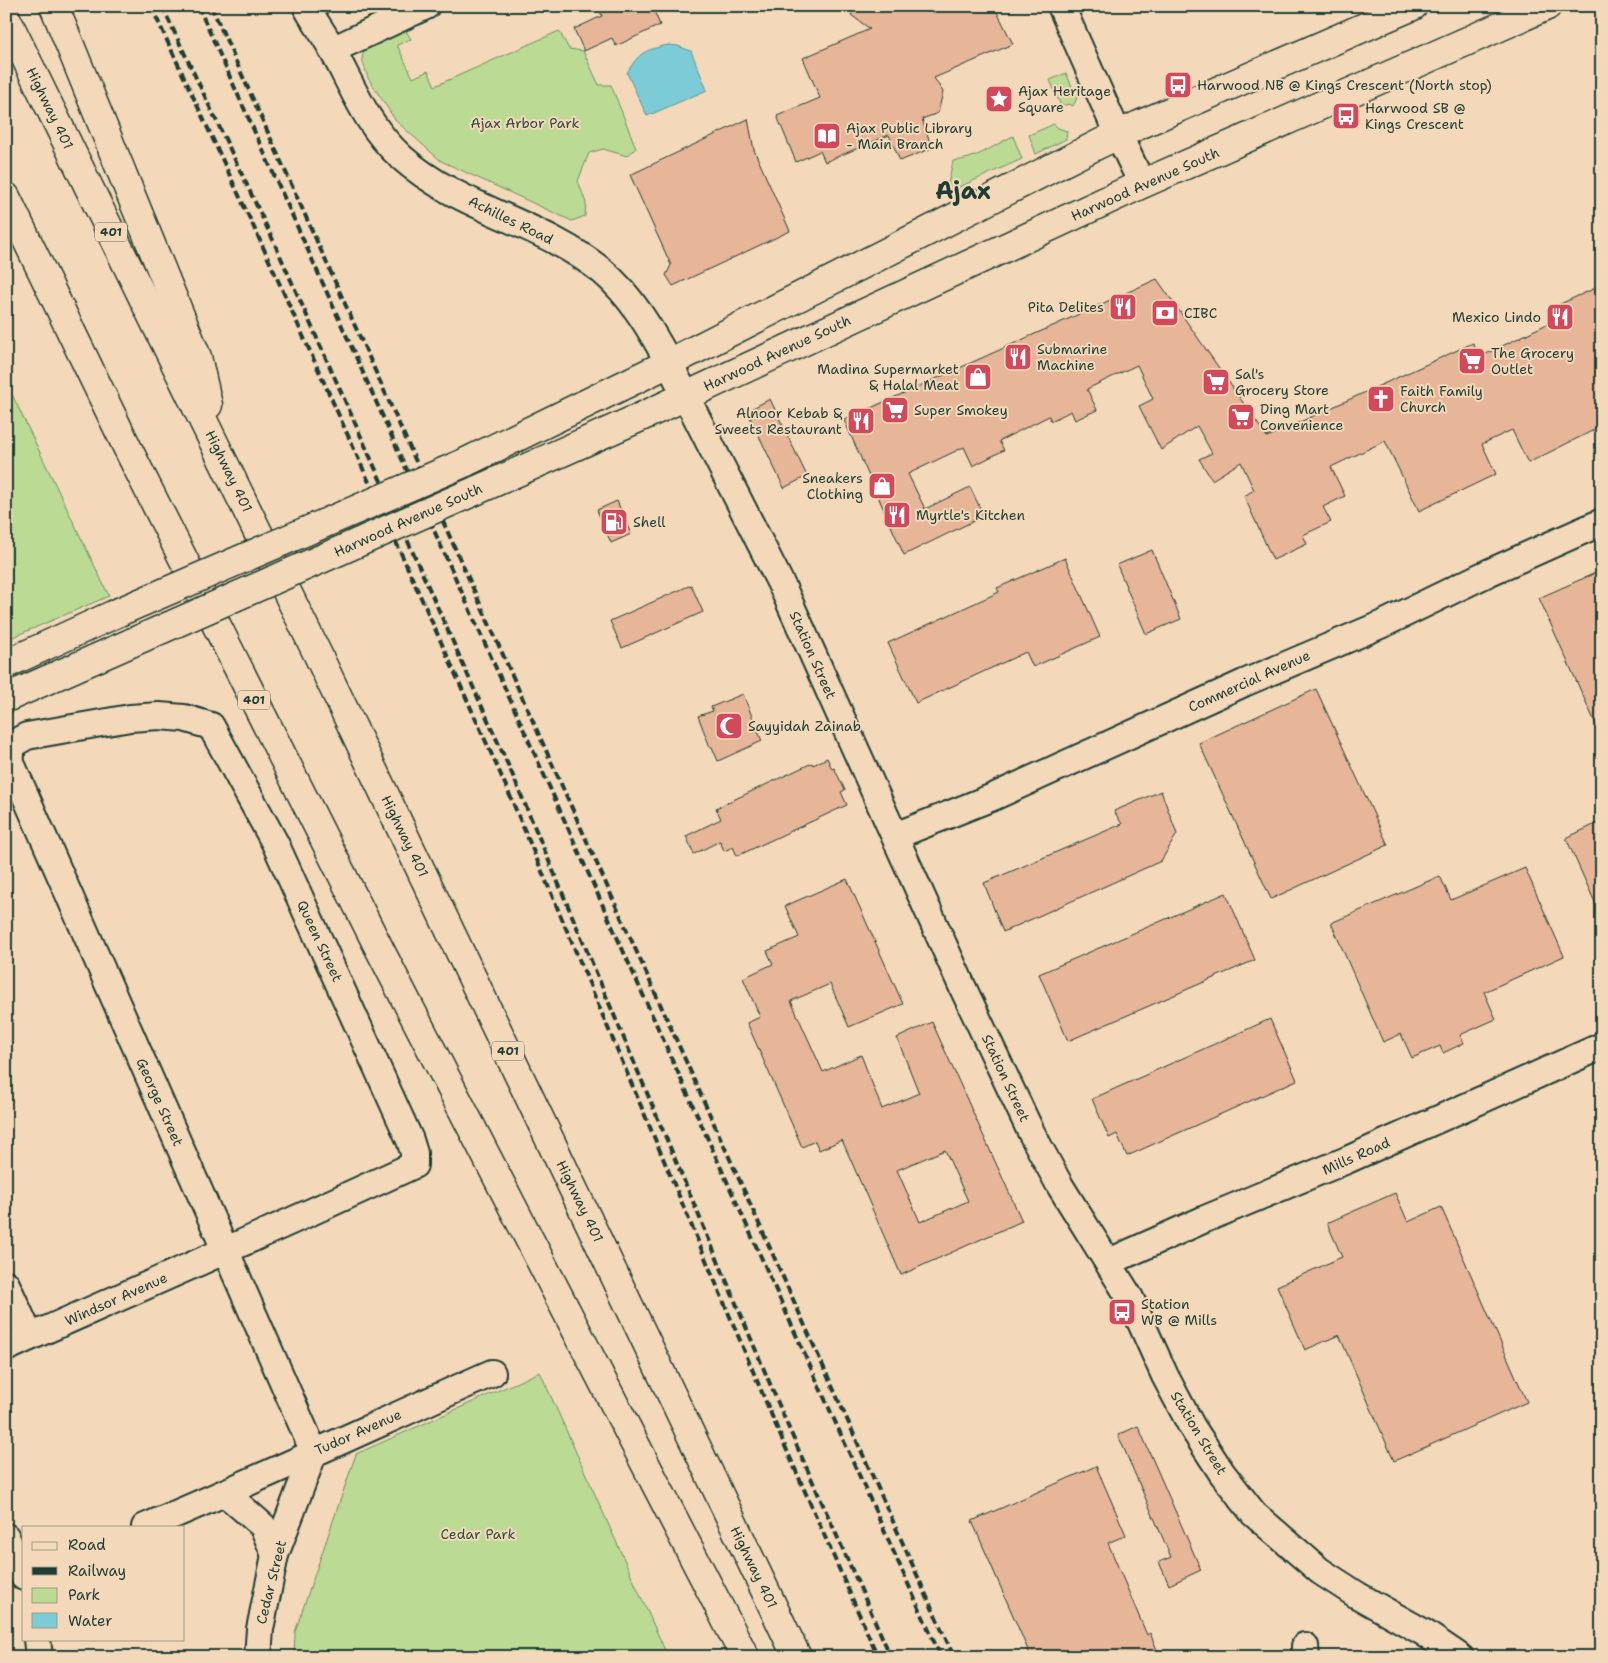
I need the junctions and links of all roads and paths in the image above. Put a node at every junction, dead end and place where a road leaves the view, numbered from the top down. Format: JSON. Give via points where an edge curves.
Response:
{"nodes":[{"id":1,"x":54,"y":6,"type":"edge"},
{"id":2,"x":306,"y":6,"type":"edge"},
{"id":3,"x":319,"y":6,"type":"edge"},
{"id":4,"x":426,"y":6,"type":"edge"},
{"id":5,"x":1061,"y":6,"type":"edge"},
{"id":6,"x":1413,"y":6,"type":"edge"},
{"id":7,"x":1530,"y":10,"type":"edge"},
{"id":8,"x":6,"y":18,"type":"edge"},
{"id":9,"x":332,"y":50,"type":"junction"},
{"id":10,"x":1120,"y":134,"type":"junction"},
{"id":11,"x":1142,"y":184,"type":"junction"},
{"id":12,"x":6,"y":197,"type":"edge"},
{"id":13,"x":669,"y":362,"type":"junction"},
{"id":14,"x":686,"y":395,"type":"junction"},
{"id":15,"x":216,"y":446,"type":"junction"},
{"id":16,"x":1602,"y":522,"type":"edge"},
{"id":17,"x":6,"y":664,"type":"edge"},
{"id":18,"x":6,"y":698,"type":"edge"},
{"id":19,"x":10,"y":752,"type":"joint"},
{"id":20,"x":895,"y":836,"type":"junction"},
{"id":21,"x":1602,"y":1046,"type":"edge"},
{"id":22,"x":226,"y":1251,"type":"junction"},
{"id":23,"x":1109,"y":1262,"type":"junction"},
{"id":24,"x":6,"y":1284,"type":"edge"},
{"id":25,"x":30,"y":1337,"type":"junction"},
{"id":26,"x":6,"y":1348,"type":"edge"},
{"id":27,"x":492,"y":1373,"type":"dead end"},
{"id":28,"x":314,"y":1452,"type":"junction"},
{"id":29,"x":225,"y":1494,"type":"junction"},
{"id":30,"x":147,"y":1526,"type":"edge"},
{"id":31,"x":6,"y":1536,"type":"edge"},
{"id":32,"x":275,"y":1555,"type":"junction"},
{"id":33,"x":22,"y":1572,"type":"edge"},
{"id":34,"x":22,"y":1578,"type":"edge"},
{"id":35,"x":6,"y":1586,"type":"edge"},
{"id":36,"x":37,"y":1640,"type":"edge"},
{"id":37,"x":39,"y":1657,"type":"edge"},
{"id":38,"x":258,"y":1657,"type":"edge"},
{"id":39,"x":745,"y":1657,"type":"edge"},
{"id":40,"x":797,"y":1657,"type":"edge"},
{"id":41,"x":1460,"y":1657,"type":"edge"}],
"edges":[{"from":1,"to":15,"type":"main road","via":[[198,357]]},
{"from":2,"to":9,"type":"street","name":"Achilles Road"},
{"from":3,"to":9,"type":"street","name":"Achilles Road"},
{"from":4,"to":9,"type":"street"},
{"from":5,"to":10,"type":"street"},
{"from":6,"to":10,"type":"main road"},
{"from":7,"to":11,"type":"main road","name":"Harwood Avenue South"},
{"from":8,"to":15,"type":"main road","name":"Highway 401","number":"401"},
{"from":9,"to":13,"type":"street","name":"Achilles Road","via":[[371,122],[402,157],[445,187],[545,235],[603,272],[625,294]]},
{"from":10,"to":11,"type":"street"},
{"from":10,"to":13,"type":"main road"},
{"from":11,"to":14,"type":"main road","name":"Harwood Avenue South"},
{"from":12,"to":39,"type":"main road","number":"401","via":[[128,449],[375,942]]},
{"from":13,"to":14,"type":"street","name":"Achilles Road"},
{"from":13,"to":17,"type":"main road","bridge":true,"via":[[464,463]]},
{"from":14,"to":18,"type":"main road","name":"Harwood Avenue South","bridge":true},
{"from":14,"to":20,"type":"street","name":"Station Street","via":[[783,588]]},
{"from":15,"to":40,"type":"main road","name":"Highway 401","number":"401"},
{"from":16,"to":20,"type":"street","name":"Commercial Avenue","via":[[1385,623]]},
{"from":19,"to":22,"type":"street","name":"George Street","via":[[11,763]]},
{"from":19,"to":22,"type":"street","name":"Queen Street","via":[[16,742],[27,736],[130,718],[184,718],[210,726],[275,844],[410,1140],[414,1165]]},
{"from":20,"to":23,"type":"street","name":"Station Street","via":[[1031,1132],[1059,1184]]},
{"from":21,"to":23,"type":"street","name":"Mills Road"},
{"from":22,"to":25,"type":"street","name":"Windsor Avenue"},
{"from":22,"to":28,"type":"street","name":"George Street"},
{"from":23,"to":41,"type":"street","name":"Station Street","via":[[1130,1298],[1192,1427],[1254,1514],[1320,1571]]},
{"from":24,"to":25,"type":"street"},
{"from":25,"to":26,"type":"street","name":"Windsor Avenue"},
{"from":27,"to":28,"type":"street","name":"Tudor Avenue"},
{"from":28,"to":29,"type":"street","name":"Tudor Avenue"},
{"from":28,"to":32,"type":"street","name":"Cedar Street"},
{"from":29,"to":30,"type":"street","name":"Tudor Avenue"},
{"from":29,"to":32,"type":"street","via":[[263,1526]]},
{"from":31,"to":33,"type":"street"},
{"from":32,"to":38,"type":"street","name":"Cedar Street"},
{"from":34,"to":35,"type":"street"},
{"from":36,"to":37,"type":"street"}]}
